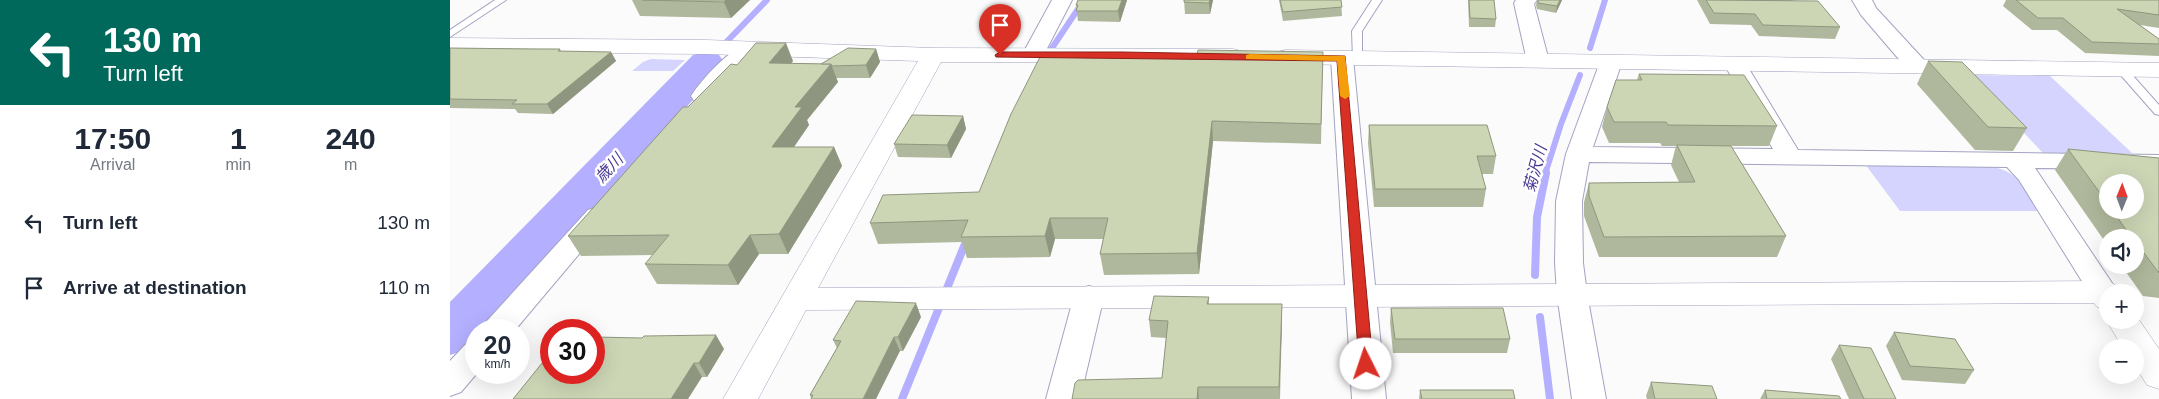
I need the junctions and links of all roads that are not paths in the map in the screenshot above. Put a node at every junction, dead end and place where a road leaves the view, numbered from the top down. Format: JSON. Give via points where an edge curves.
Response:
{"nodes":[{"id":1,"x":501,"y":0,"type":"edge"},
{"id":2,"x":1062,"y":0,"type":"edge"},
{"id":3,"x":1377,"y":0,"type":"edge"},
{"id":4,"x":1526,"y":0,"type":"edge"},
{"id":5,"x":1862,"y":0,"type":"edge"},
{"id":6,"x":450,"y":34,"type":"edge"},
{"id":7,"x":450,"y":45,"type":"edge"},
{"id":8,"x":740,"y":48,"type":"junction"},
{"id":9,"x":933,"y":55,"type":"junction"},
{"id":10,"x":1033,"y":55,"type":"junction"},
{"id":11,"x":1349,"y":58,"type":"junction"},
{"id":12,"x":1538,"y":61,"type":"junction"},
{"id":13,"x":1611,"y":62,"type":"junction"},
{"id":14,"x":1735,"y":64,"type":"junction"},
{"id":15,"x":1917,"y":66,"type":"junction"},
{"id":16,"x":2122,"y":70,"type":"junction"},
{"id":17,"x":2159,"y":70,"type":"edge"},
{"id":18,"x":2159,"y":112,"type":"edge"},
{"id":19,"x":688,"y":113,"type":"edge"},
{"id":20,"x":1578,"y":154,"type":"junction"},
{"id":21,"x":1790,"y":157,"type":"junction"},
{"id":22,"x":2014,"y":160,"type":"junction"},
{"id":23,"x":2159,"y":162,"type":"edge"},
{"id":24,"x":615,"y":195,"type":"edge"},
{"id":25,"x":2099,"y":286,"type":"edge"},
{"id":26,"x":1572,"y":294,"type":"junction"},
{"id":27,"x":1361,"y":295,"type":"junction"},
{"id":28,"x":2099,"y":295,"type":"edge"},
{"id":29,"x":1089,"y":296,"type":"junction"},
{"id":30,"x":797,"y":299,"type":"junction"},
{"id":31,"x":507,"y":319,"type":"edge"},
{"id":32,"x":2128,"y":329,"type":"edge"},
{"id":33,"x":465,"y":366,"type":"edge"},
{"id":34,"x":2159,"y":376,"type":"edge"},
{"id":35,"x":450,"y":383,"type":"edge"},
{"id":36,"x":740,"y":399,"type":"edge"},
{"id":37,"x":1063,"y":399,"type":"edge"},
{"id":38,"x":1369,"y":399,"type":"edge"},
{"id":39,"x":1589,"y":399,"type":"edge"}],
"edges":[{"from":1,"to":6,"type":"lane"},
{"from":2,"to":10,"type":"street"},
{"from":3,"to":11,"type":"lane","via":[[1357,31]]},
{"from":4,"to":12,"type":"street","via":[[1524,3]]},
{"from":5,"to":15,"type":"street"},
{"from":7,"to":8,"type":"street"},
{"from":8,"to":9,"type":"street"},
{"from":8,"to":19,"type":"street"},
{"from":9,"to":10,"type":"street"},
{"from":9,"to":30,"type":"street"},
{"from":10,"to":11,"type":"street"},
{"from":11,"to":12,"type":"street"},
{"from":11,"to":27,"type":"street"},
{"from":12,"to":13,"type":"street"},
{"from":13,"to":14,"type":"street"},
{"from":13,"to":20,"type":"street"},
{"from":14,"to":15,"type":"street"},
{"from":14,"to":21,"type":"street"},
{"from":15,"to":16,"type":"street"},
{"from":16,"to":17,"type":"street"},
{"from":16,"to":18,"type":"lane"},
{"from":20,"to":21,"type":"street"},
{"from":20,"to":26,"type":"street","via":[[1569,201]]},
{"from":21,"to":22,"type":"street"},
{"from":22,"to":23,"type":"street"},
{"from":22,"to":25,"type":"street","via":[[2029,176]]},
{"from":24,"to":31,"type":"street"},
{"from":26,"to":27,"type":"street"},
{"from":26,"to":28,"type":"street"},
{"from":26,"to":39,"type":"street"},
{"from":27,"to":29,"type":"street"},
{"from":27,"to":38,"type":"street"},
{"from":29,"to":30,"type":"street"},
{"from":29,"to":37,"type":"street"},
{"from":30,"to":36,"type":"street"},
{"from":32,"to":34,"type":"street"},
{"from":33,"to":35,"type":"street"}]}
